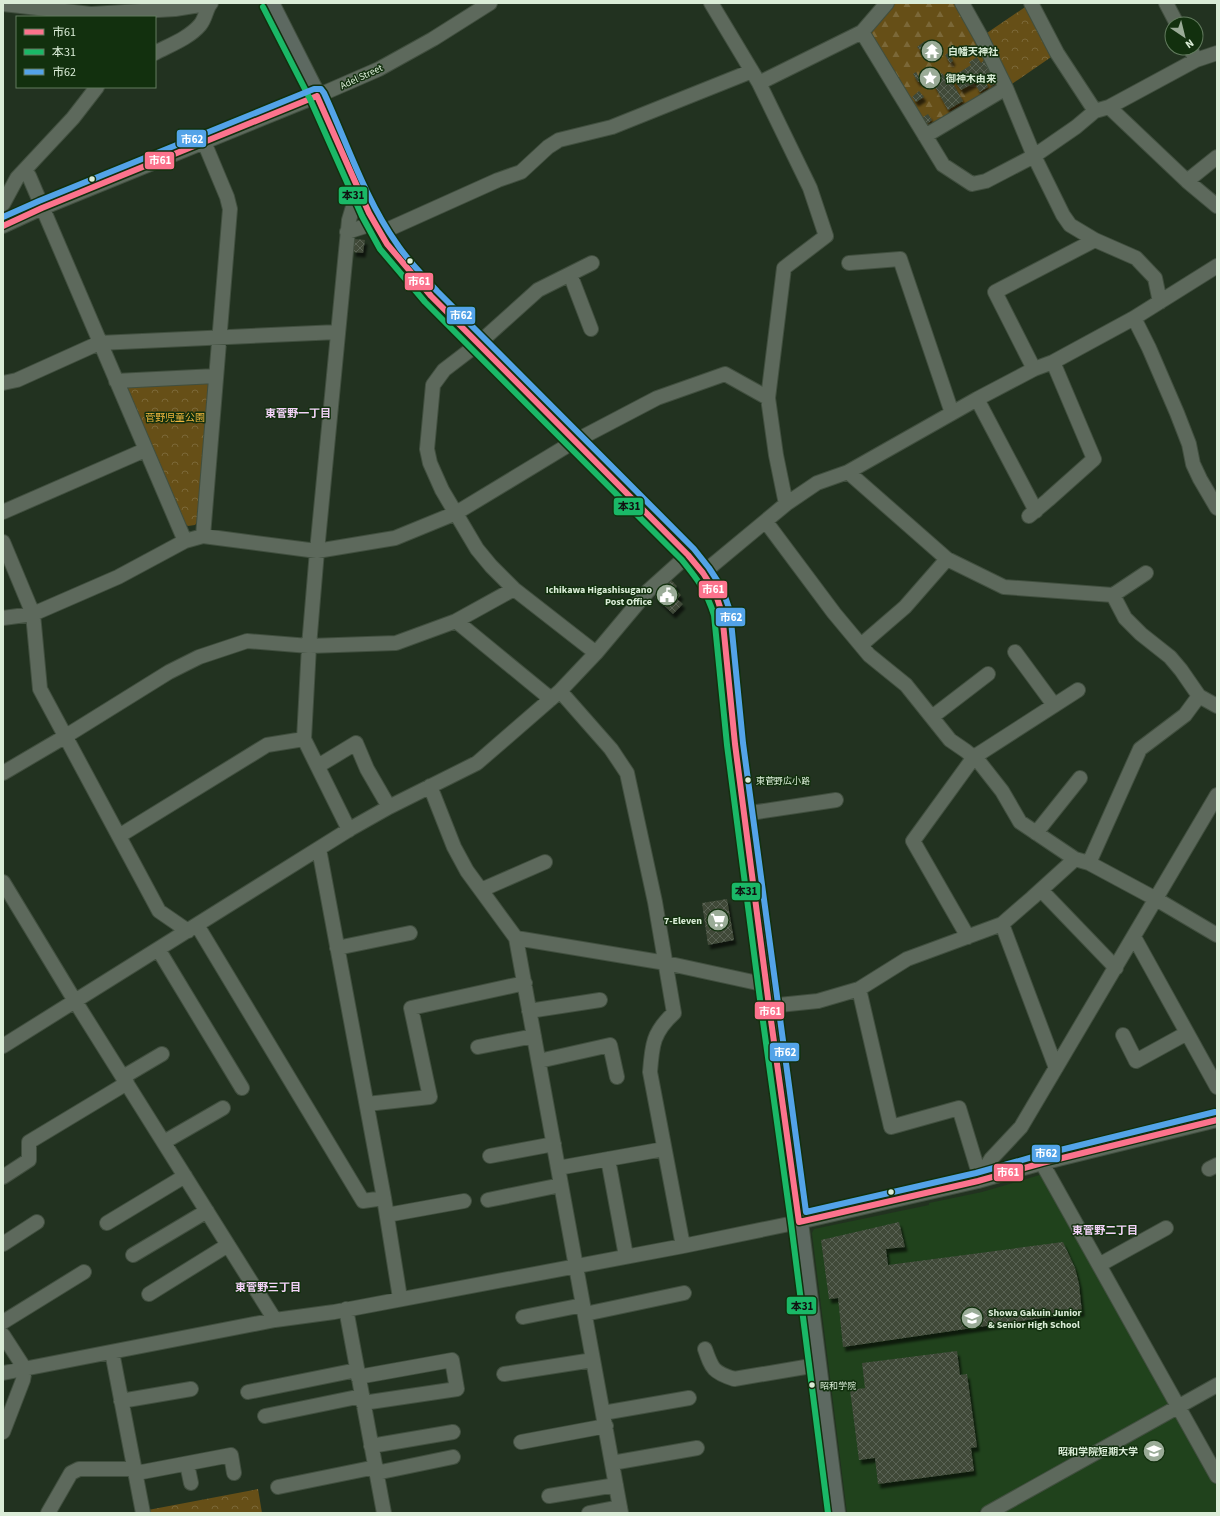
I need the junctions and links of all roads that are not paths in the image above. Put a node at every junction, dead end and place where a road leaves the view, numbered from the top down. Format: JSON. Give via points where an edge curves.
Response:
{"nodes":[{"id":1,"x":270,"y":3,"type":"edge"},
{"id":2,"x":490,"y":3,"type":"edge"},
{"id":3,"x":711,"y":3,"type":"edge"},
{"id":4,"x":887,"y":3,"type":"edge"},
{"id":5,"x":962,"y":3,"type":"edge"},
{"id":6,"x":1031,"y":3,"type":"edge"},
{"id":7,"x":1166,"y":3,"type":"edge"},
{"id":8,"x":3,"y":4,"type":"edge"},
{"id":9,"x":210,"y":4,"type":"edge"},
{"id":10,"x":174,"y":6,"type":"edge"},
{"id":11,"x":1173,"y":16,"type":"edge"},
{"id":12,"x":862,"y":32,"type":"junction"},
{"id":13,"x":156,"y":52,"type":"edge"},
{"id":14,"x":1217,"y":53,"type":"edge"},
{"id":15,"x":1204,"y":54,"type":"edge"},
{"id":16,"x":1190,"y":56,"type":"edge"},
{"id":17,"x":755,"y":77,"type":"junction"},
{"id":18,"x":95,"y":88,"type":"edge"},
{"id":19,"x":1006,"y":88,"type":"junction"},
{"id":20,"x":317,"y":96,"type":"junction"},
{"id":21,"x":1109,"y":107,"type":"junction"},
{"id":22,"x":1095,"y":110,"type":"junction"},
{"id":23,"x":925,"y":136,"type":"junction"},
{"id":24,"x":204,"y":142,"type":"junction"},
{"id":25,"x":1034,"y":156,"type":"junction"},
{"id":26,"x":1217,"y":157,"type":"edge"},
{"id":27,"x":23,"y":172,"type":"junction"},
{"id":28,"x":1187,"y":181,"type":"junction"},
{"id":29,"x":358,"y":190,"type":"junction"},
{"id":30,"x":3,"y":204,"type":"edge"},
{"id":31,"x":1217,"y":206,"type":"edge"},
{"id":32,"x":42,"y":208,"type":"junction"},
{"id":33,"x":3,"y":226,"type":"edge"},
{"id":34,"x":378,"y":228,"type":"junction"},
{"id":35,"x":348,"y":232,"type":"junction"},
{"id":36,"x":1095,"y":240,"type":"junction"},
{"id":37,"x":592,"y":263,"type":"dead end"},
{"id":38,"x":849,"y":263,"type":"dead end"},
{"id":39,"x":1217,"y":266,"type":"edge"},
{"id":40,"x":570,"y":274,"type":"junction"},
{"id":41,"x":1160,"y":302,"type":"junction"},
{"id":42,"x":1134,"y":318,"type":"junction"},
{"id":43,"x":591,"y":329,"type":"dead end"},
{"id":44,"x":338,"y":332,"type":"junction"},
{"id":45,"x":220,"y":337,"type":"junction"},
{"id":46,"x":99,"y":343,"type":"junction"},
{"id":47,"x":478,"y":344,"type":"junction"},
{"id":48,"x":1052,"y":362,"type":"junction"},
{"id":49,"x":1034,"y":369,"type":"junction"},
{"id":50,"x":216,"y":376,"type":"junction"},
{"id":51,"x":116,"y":381,"type":"junction"},
{"id":52,"x":3,"y":383,"type":"edge"},
{"id":53,"x":768,"y":398,"type":"junction"},
{"id":54,"x":977,"y":399,"type":"junction"},
{"id":55,"x":952,"y":413,"type":"junction"},
{"id":56,"x":575,"y":441,"type":"junction"},
{"id":57,"x":145,"y":450,"type":"junction"},
{"id":58,"x":848,"y":472,"type":"junction"},
{"id":59,"x":786,"y":504,"type":"junction"},
{"id":60,"x":1217,"y":508,"type":"edge"},
{"id":61,"x":3,"y":512,"type":"edge"},
{"id":62,"x":456,"y":512,"type":"junction"},
{"id":63,"x":766,"y":522,"type":"junction"},
{"id":64,"x":202,"y":536,"type":"junction"},
{"id":65,"x":185,"y":541,"type":"junction"},
{"id":66,"x":3,"y":542,"type":"edge"},
{"id":67,"x":317,"y":551,"type":"junction"},
{"id":68,"x":688,"y":555,"type":"junction"},
{"id":69,"x":947,"y":559,"type":"junction"},
{"id":70,"x":703,"y":573,"type":"junction"},
{"id":71,"x":1146,"y":573,"type":"dead end"},
{"id":72,"x":514,"y":589,"type":"junction"},
{"id":73,"x":1113,"y":595,"type":"junction"},
{"id":74,"x":34,"y":614,"type":"junction"},
{"id":75,"x":3,"y":618,"type":"edge"},
{"id":76,"x":456,"y":621,"type":"junction"},
{"id":77,"x":861,"y":645,"type":"junction"},
{"id":78,"x":309,"y":646,"type":"junction"},
{"id":79,"x":596,"y":652,"type":"junction"},
{"id":80,"x":1015,"y":652,"type":"dead end"},
{"id":81,"x":988,"y":674,"type":"dead end"},
{"id":82,"x":1078,"y":690,"type":"dead end"},
{"id":83,"x":555,"y":695,"type":"junction"},
{"id":84,"x":1199,"y":696,"type":"junction"},
{"id":85,"x":1054,"y":706,"type":"junction"},
{"id":86,"x":1217,"y":706,"type":"edge"},
{"id":87,"x":932,"y":717,"type":"junction"},
{"id":88,"x":66,"y":736,"type":"junction"},
{"id":89,"x":304,"y":739,"type":"junction"},
{"id":90,"x":974,"y":758,"type":"junction"},
{"id":91,"x":318,"y":766,"type":"junction"},
{"id":92,"x":3,"y":773,"type":"edge"},
{"id":93,"x":1080,"y":778,"type":"dead end"},
{"id":94,"x":430,"y":786,"type":"junction"},
{"id":95,"x":1217,"y":795,"type":"edge"},
{"id":96,"x":836,"y":800,"type":"dead end"},
{"id":97,"x":390,"y":807,"type":"junction"},
{"id":98,"x":744,"y":814,"type":"junction"},
{"id":99,"x":348,"y":830,"type":"junction"},
{"id":100,"x":1036,"y":834,"type":"junction"},
{"id":101,"x":119,"y":836,"type":"junction"},
{"id":102,"x":319,"y":849,"type":"junction"},
{"id":103,"x":1075,"y":859,"type":"junction"},
{"id":104,"x":545,"y":862,"type":"dead end"},
{"id":105,"x":1089,"y":863,"type":"junction"},
{"id":106,"x":481,"y":890,"type":"junction"},
{"id":107,"x":1041,"y":890,"type":"junction"},
{"id":108,"x":5,"y":891,"type":"edge"},
{"id":109,"x":1156,"y":899,"type":"junction"},
{"id":110,"x":1002,"y":924,"type":"junction"},
{"id":111,"x":193,"y":928,"type":"junction"},
{"id":112,"x":410,"y":933,"type":"dead end"},
{"id":113,"x":1217,"y":935,"type":"edge"},
{"id":114,"x":968,"y":937,"type":"junction"},
{"id":115,"x":1134,"y":937,"type":"junction"},
{"id":116,"x":516,"y":938,"type":"junction"},
{"id":117,"x":337,"y":948,"type":"junction"},
{"id":118,"x":158,"y":949,"type":"junction"},
{"id":119,"x":666,"y":963,"type":"junction"},
{"id":120,"x":1116,"y":968,"type":"junction"},
{"id":121,"x":524,"y":983,"type":"junction"},
{"id":122,"x":767,"y":985,"type":"junction"},
{"id":123,"x":859,"y":989,"type":"junction"},
{"id":124,"x":600,"y":1000,"type":"dead end"},
{"id":125,"x":76,"y":1001,"type":"junction"},
{"id":126,"x":769,"y":1006,"type":"junction"},
{"id":127,"x":529,"y":1011,"type":"junction"},
{"id":128,"x":1187,"y":1033,"type":"junction"},
{"id":129,"x":1123,"y":1035,"type":"dead end"},
{"id":130,"x":534,"y":1036,"type":"junction"},
{"id":131,"x":3,"y":1046,"type":"edge"},
{"id":132,"x":478,"y":1046,"type":"dead end"},
{"id":133,"x":162,"y":1054,"type":"dead end"},
{"id":134,"x":539,"y":1061,"type":"junction"},
{"id":135,"x":1056,"y":1068,"type":"junction"},
{"id":136,"x":617,"y":1077,"type":"dead end"},
{"id":137,"x":125,"y":1080,"type":"junction"},
{"id":138,"x":1217,"y":1087,"type":"edge"},
{"id":139,"x":242,"y":1088,"type":"dead end"},
{"id":140,"x":367,"y":1104,"type":"junction"},
{"id":141,"x":223,"y":1108,"type":"dead end"},
{"id":142,"x":1217,"y":1120,"type":"edge"},
{"id":143,"x":164,"y":1142,"type":"junction"},
{"id":144,"x":554,"y":1144,"type":"junction"},
{"id":145,"x":664,"y":1148,"type":"junction"},
{"id":146,"x":490,"y":1156,"type":"dead end"},
{"id":147,"x":608,"y":1159,"type":"junction"},
{"id":148,"x":1042,"y":1163,"type":"junction"},
{"id":149,"x":558,"y":1168,"type":"junction"},
{"id":150,"x":182,"y":1172,"type":"junction"},
{"id":151,"x":3,"y":1177,"type":"edge"},
{"id":152,"x":979,"y":1179,"type":"junction"},
{"id":153,"x":561,"y":1185,"type":"junction"},
{"id":154,"x":384,"y":1198,"type":"junction"},
{"id":155,"x":488,"y":1200,"type":"dead end"},
{"id":156,"x":464,"y":1201,"type":"dead end"},
{"id":157,"x":207,"y":1212,"type":"junction"},
{"id":158,"x":387,"y":1215,"type":"junction"},
{"id":159,"x":109,"y":1216,"type":"dead end"},
{"id":160,"x":37,"y":1222,"type":"dead end"},
{"id":161,"x":799,"y":1222,"type":"junction"},
{"id":162,"x":1166,"y":1228,"type":"dead end"},
{"id":163,"x":3,"y":1244,"type":"edge"},
{"id":164,"x":228,"y":1245,"type":"junction"},
{"id":165,"x":683,"y":1246,"type":"junction"},
{"id":166,"x":133,"y":1255,"type":"dead end"},
{"id":167,"x":626,"y":1256,"type":"junction"},
{"id":168,"x":1099,"y":1265,"type":"junction"},
{"id":169,"x":576,"y":1266,"type":"junction"},
{"id":170,"x":84,"y":1272,"type":"dead end"},
{"id":171,"x":684,"y":1293,"type":"dead end"},
{"id":172,"x":149,"y":1294,"type":"dead end"},
{"id":173,"x":400,"y":1298,"type":"junction"},
{"id":174,"x":346,"y":1309,"type":"junction"},
{"id":175,"x":584,"y":1310,"type":"junction"},
{"id":176,"x":523,"y":1318,"type":"dead end"},
{"id":177,"x":275,"y":1320,"type":"junction"},
{"id":178,"x":3,"y":1322,"type":"edge"},
{"id":179,"x":3,"y":1335,"type":"edge"},
{"id":180,"x":705,"y":1349,"type":"dead end"},
{"id":181,"x":112,"y":1352,"type":"junction"},
{"id":182,"x":593,"y":1360,"type":"junction"},
{"id":183,"x":817,"y":1365,"type":"junction"},
{"id":184,"x":25,"y":1368,"type":"junction"},
{"id":185,"x":3,"y":1373,"type":"edge"},
{"id":186,"x":358,"y":1374,"type":"junction"},
{"id":187,"x":504,"y":1374,"type":"dead end"},
{"id":188,"x":1217,"y":1385,"type":"edge"},
{"id":189,"x":191,"y":1388,"type":"dead end"},
{"id":190,"x":248,"y":1392,"type":"dead end"},
{"id":191,"x":689,"y":1398,"type":"dead end"},
{"id":192,"x":363,"y":1400,"type":"junction"},
{"id":193,"x":121,"y":1401,"type":"junction"},
{"id":194,"x":1178,"y":1406,"type":"junction"},
{"id":195,"x":265,"y":1416,"type":"dead end"},
{"id":196,"x":604,"y":1420,"type":"junction"},
{"id":197,"x":3,"y":1432,"type":"edge"},
{"id":198,"x":453,"y":1432,"type":"dead end"},
{"id":199,"x":521,"y":1442,"type":"dead end"},
{"id":200,"x":371,"y":1446,"type":"junction"},
{"id":201,"x":697,"y":1448,"type":"dead end"},
{"id":202,"x":453,"y":1457,"type":"dead end"},
{"id":203,"x":188,"y":1464,"type":"junction"},
{"id":204,"x":612,"y":1464,"type":"junction"},
{"id":205,"x":376,"y":1470,"type":"junction"},
{"id":206,"x":136,"y":1471,"type":"junction"},
{"id":207,"x":234,"y":1473,"type":"dead end"},
{"id":208,"x":1217,"y":1476,"type":"edge"},
{"id":209,"x":191,"y":1483,"type":"dead end"},
{"id":210,"x":616,"y":1485,"type":"junction"},
{"id":211,"x":278,"y":1488,"type":"dead end"},
{"id":212,"x":549,"y":1496,"type":"dead end"},
{"id":213,"x":621,"y":1510,"type":"edge"},
{"id":214,"x":48,"y":1513,"type":"edge"},
{"id":215,"x":143,"y":1513,"type":"edge"},
{"id":216,"x":384,"y":1513,"type":"edge"},
{"id":217,"x":589,"y":1513,"type":"edge"},
{"id":218,"x":836,"y":1513,"type":"edge"},
{"id":219,"x":988,"y":1513,"type":"edge"}],
"edges":[{"from":1,"to":20,"type":"main road"},
{"from":2,"to":20,"type":"street","name":"Adel Street","via":[[403,56]]},
{"from":3,"to":17,"type":"street"},
{"from":4,"to":12,"type":"street"},
{"from":5,"to":19,"type":"street"},
{"from":6,"to":22,"type":"street","via":[[1057,53]]},
{"from":7,"to":11,"type":"street"},
{"from":8,"to":10,"type":"street","via":[[92,14]]},
{"from":9,"to":10,"type":"street"},
{"from":9,"to":13,"type":"street","via":[[200,26],[188,36]]},
{"from":12,"to":17,"type":"street"},
{"from":12,"to":23,"type":"street"},
{"from":14,"to":15,"type":"street"},
{"from":16,"to":21,"type":"street"},
{"from":17,"to":34,"type":"street","via":[[612,127],[559,140],[521,172]]},
{"from":17,"to":53,"type":"street","via":[[810,188],[826,236],[784,268]]},
{"from":18,"to":27,"type":"street","via":[[73,118]]},
{"from":19,"to":23,"type":"street"},
{"from":19,"to":25,"type":"street"},
{"from":20,"to":24,"type":"street","name":"Adel Street"},
{"from":20,"to":29,"type":"main road"},
{"from":21,"to":22,"type":"street"},
{"from":21,"to":28,"type":"street"},
{"from":22,"to":25,"type":"street","via":[[1076,127]]},
{"from":23,"to":25,"type":"street","via":[[943,165],[972,184],[986,182]]},
{"from":24,"to":32,"type":"street","name":"Adel Street"},
{"from":24,"to":45,"type":"street","via":[[230,209]]},
{"from":25,"to":36,"type":"street","via":[[1062,215],[1070,225]]},
{"from":26,"to":28,"type":"street"},
{"from":27,"to":30,"type":"street"},
{"from":27,"to":32,"type":"street","via":[[29,176]]},
{"from":28,"to":31,"type":"street"},
{"from":29,"to":34,"type":"main road"},
{"from":29,"to":35,"type":"street"},
{"from":32,"to":33,"type":"street","name":"Adel Street"},
{"from":32,"to":46,"type":"street"},
{"from":34,"to":35,"type":"street"},
{"from":34,"to":47,"type":"main road","via":[[387,244],[427,292]]},
{"from":35,"to":44,"type":"street"},
{"from":36,"to":41,"type":"street","via":[[1136,258],[1155,278]]},
{"from":36,"to":49,"type":"street","via":[[995,292]]},
{"from":37,"to":40,"type":"street"},
{"from":38,"to":55,"type":"street","via":[[900,259]]},
{"from":39,"to":41,"type":"street"},
{"from":40,"to":43,"type":"street"},
{"from":40,"to":47,"type":"street","via":[[538,290]]},
{"from":41,"to":42,"type":"street"},
{"from":42,"to":48,"type":"street"},
{"from":42,"to":60,"type":"street","via":[[1177,413],[1189,444],[1193,464]]},
{"from":44,"to":45,"type":"street"},
{"from":44,"to":67,"type":"street"},
{"from":45,"to":46,"type":"street"},
{"from":45,"to":50,"type":"street"},
{"from":46,"to":51,"type":"street"},
{"from":46,"to":52,"type":"street","via":[[17,380]]},
{"from":47,"to":56,"type":"main road"},
{"from":47,"to":62,"type":"street","via":[[444,370],[433,385],[427,449],[439,483]]},
{"from":48,"to":49,"type":"street"},
{"from":48,"to":54,"type":"street","via":[[1094,459],[1032,513]]},
{"from":49,"to":54,"type":"street"},
{"from":50,"to":51,"type":"street"},
{"from":50,"to":64,"type":"street"},
{"from":51,"to":57,"type":"street"},
{"from":53,"to":56,"type":"street","via":[[725,374],[657,398]]},
{"from":53,"to":59,"type":"street"},
{"from":54,"to":55,"type":"street"},
{"from":55,"to":58,"type":"street"},
{"from":56,"to":62,"type":"street"},
{"from":56,"to":68,"type":"main road"},
{"from":57,"to":61,"type":"street"},
{"from":57,"to":65,"type":"street"},
{"from":58,"to":59,"type":"street","via":[[817,483]]},
{"from":58,"to":69,"type":"street"},
{"from":59,"to":63,"type":"street"},
{"from":62,"to":67,"type":"street","via":[[395,538]]},
{"from":62,"to":72,"type":"street","via":[[477,549]]},
{"from":63,"to":70,"type":"street"},
{"from":63,"to":77,"type":"street"},
{"from":64,"to":65,"type":"street"},
{"from":64,"to":67,"type":"street"},
{"from":65,"to":74,"type":"street","via":[[118,577]]},
{"from":66,"to":74,"type":"street"},
{"from":67,"to":78,"type":"street"},
{"from":68,"to":70,"type":"main road"},
{"from":68,"to":79,"type":"street","via":[[648,592]]},
{"from":69,"to":73,"type":"street","via":[[1004,587]]},
{"from":69,"to":77,"type":"street","via":[[905,607]]},
{"from":70,"to":98,"type":"main road","via":[[715,592],[722,613]]},
{"from":71,"to":73,"type":"street"},
{"from":72,"to":76,"type":"street"},
{"from":72,"to":79,"type":"street"},
{"from":73,"to":84,"type":"street","via":[[1125,618],[1170,657]]},
{"from":74,"to":75,"type":"street"},
{"from":74,"to":88,"type":"street","via":[[40,689]]},
{"from":76,"to":78,"type":"street","via":[[396,643]]},
{"from":76,"to":83,"type":"street"},
{"from":77,"to":87,"type":"street","via":[[869,656],[906,685]]},
{"from":78,"to":88,"type":"street","via":[[247,641],[199,657],[169,672]]},
{"from":78,"to":89,"type":"street"},
{"from":79,"to":83,"type":"street"},
{"from":80,"to":85,"type":"street"},
{"from":81,"to":87,"type":"street"},
{"from":82,"to":85,"type":"street"},
{"from":83,"to":94,"type":"street","via":[[477,763]]},
{"from":83,"to":119,"type":"street","via":[[612,749],[627,774]]},
{"from":84,"to":86,"type":"street"},
{"from":84,"to":105,"type":"street","via":[[1185,715],[1140,749]]},
{"from":85,"to":90,"type":"street"},
{"from":87,"to":90,"type":"street","via":[[950,740]]},
{"from":88,"to":92,"type":"street"},
{"from":88,"to":101,"type":"street"},
{"from":89,"to":91,"type":"street"},
{"from":89,"to":101,"type":"street","via":[[267,745]]},
{"from":90,"to":100,"type":"street","via":[[1002,791],[1020,822]]},
{"from":90,"to":114,"type":"street","via":[[913,841]]},
{"from":91,"to":97,"type":"street","via":[[356,743],[367,769]]},
{"from":91,"to":99,"type":"street"},
{"from":93,"to":100,"type":"street"},
{"from":94,"to":97,"type":"street"},
{"from":94,"to":106,"type":"street","via":[[454,847]]},
{"from":95,"to":109,"type":"street"},
{"from":96,"to":98,"type":"street"},
{"from":97,"to":99,"type":"street"},
{"from":98,"to":122,"type":"main road"},
{"from":99,"to":102,"type":"street"},
{"from":100,"to":103,"type":"street"},
{"from":101,"to":111,"type":"street","via":[[159,911]]},
{"from":102,"to":111,"type":"street"},
{"from":102,"to":117,"type":"street"},
{"from":103,"to":105,"type":"street"},
{"from":103,"to":107,"type":"street"},
{"from":104,"to":106,"type":"street"},
{"from":105,"to":109,"type":"street"},
{"from":106,"to":116,"type":"street"},
{"from":107,"to":110,"type":"street"},
{"from":107,"to":120,"type":"street"},
{"from":108,"to":125,"type":"street"},
{"from":109,"to":113,"type":"street"},
{"from":109,"to":115,"type":"street"},
{"from":110,"to":114,"type":"street"},
{"from":110,"to":135,"type":"street"},
{"from":111,"to":118,"type":"street"},
{"from":111,"to":154,"type":"street","via":[[363,1201]]},
{"from":112,"to":117,"type":"street"},
{"from":114,"to":123,"type":"street","via":[[907,959]]},
{"from":115,"to":120,"type":"street"},
{"from":115,"to":128,"type":"street"},
{"from":116,"to":119,"type":"street"},
{"from":116,"to":121,"type":"street"},
{"from":117,"to":140,"type":"street"},
{"from":118,"to":125,"type":"street"},
{"from":118,"to":139,"type":"street"},
{"from":119,"to":122,"type":"street"},
{"from":119,"to":145,"type":"street","via":[[674,1013],[663,1023],[652,1046],[650,1072]]},
{"from":120,"to":135,"type":"street"},
{"from":121,"to":127,"type":"street"},
{"from":121,"to":140,"type":"street","via":[[412,1008],[430,1096]]},
{"from":122,"to":126,"type":"main road"},
{"from":123,"to":126,"type":"street","via":[[818,1002]]},
{"from":123,"to":152,"type":"street","via":[[891,1127],[959,1108]]},
{"from":124,"to":127,"type":"street"},
{"from":125,"to":131,"type":"street"},
{"from":125,"to":137,"type":"street"},
{"from":126,"to":161,"type":"main road"},
{"from":127,"to":130,"type":"street"},
{"from":128,"to":129,"type":"street","via":[[1136,1061]]},
{"from":128,"to":138,"type":"street"},
{"from":130,"to":132,"type":"street"},
{"from":130,"to":134,"type":"street"},
{"from":133,"to":137,"type":"street"},
{"from":134,"to":136,"type":"street","via":[[610,1045]]},
{"from":134,"to":144,"type":"street"},
{"from":135,"to":152,"type":"street","via":[[1021,1127],[991,1159]]},
{"from":137,"to":143,"type":"street"},
{"from":137,"to":151,"type":"street","via":[[29,1142],[28,1160]]},
{"from":140,"to":154,"type":"street"},
{"from":141,"to":143,"type":"street"},
{"from":142,"to":148,"type":"street"},
{"from":143,"to":150,"type":"street"},
{"from":144,"to":146,"type":"street"},
{"from":144,"to":149,"type":"street"},
{"from":145,"to":147,"type":"street"},
{"from":145,"to":165,"type":"street"},
{"from":147,"to":149,"type":"street"},
{"from":147,"to":167,"type":"street"},
{"from":148,"to":152,"type":"street"},
{"from":148,"to":168,"type":"street"},
{"from":149,"to":153,"type":"street"},
{"from":150,"to":157,"type":"street"},
{"from":150,"to":159,"type":"street"},
{"from":152,"to":161,"type":"street"},
{"from":153,"to":155,"type":"street"},
{"from":153,"to":169,"type":"street"},
{"from":154,"to":158,"type":"street"},
{"from":156,"to":158,"type":"street"},
{"from":157,"to":164,"type":"street"},
{"from":157,"to":166,"type":"street"},
{"from":158,"to":173,"type":"street"},
{"from":160,"to":163,"type":"street"},
{"from":161,"to":165,"type":"street"},
{"from":161,"to":183,"type":"main road"},
{"from":162,"to":168,"type":"street"},
{"from":164,"to":172,"type":"street"},
{"from":164,"to":177,"type":"street"},
{"from":165,"to":167,"type":"street"},
{"from":167,"to":169,"type":"street"},
{"from":168,"to":194,"type":"street"},
{"from":169,"to":173,"type":"street"},
{"from":169,"to":175,"type":"street"},
{"from":170,"to":178,"type":"street"},
{"from":171,"to":175,"type":"street"},
{"from":173,"to":174,"type":"street"},
{"from":174,"to":177,"type":"street"},
{"from":174,"to":186,"type":"street"},
{"from":175,"to":176,"type":"street"},
{"from":175,"to":182,"type":"street"},
{"from":177,"to":181,"type":"street"},
{"from":179,"to":184,"type":"street"},
{"from":180,"to":183,"type":"street","via":[[711,1367],[734,1379]]},
{"from":181,"to":184,"type":"street"},
{"from":181,"to":193,"type":"street"},
{"from":182,"to":187,"type":"street"},
{"from":182,"to":196,"type":"street"},
{"from":183,"to":218,"type":"main road"},
{"from":184,"to":185,"type":"street"},
{"from":184,"to":197,"type":"street","via":[[23,1380]]},
{"from":186,"to":190,"type":"street"},
{"from":186,"to":192,"type":"street"},
{"from":186,"to":192,"type":"street","via":[[452,1360],[457,1389]]},
{"from":188,"to":194,"type":"street"},
{"from":189,"to":193,"type":"street"},
{"from":191,"to":196,"type":"street"},
{"from":192,"to":195,"type":"street"},
{"from":192,"to":200,"type":"street"},
{"from":193,"to":206,"type":"street"},
{"from":194,"to":208,"type":"street"},
{"from":194,"to":219,"type":"street"},
{"from":196,"to":199,"type":"street"},
{"from":196,"to":204,"type":"street"},
{"from":198,"to":200,"type":"street"},
{"from":200,"to":205,"type":"street"},
{"from":201,"to":204,"type":"street"},
{"from":202,"to":205,"type":"street"},
{"from":203,"to":206,"type":"street"},
{"from":203,"to":207,"type":"street","via":[[230,1455]]},
{"from":203,"to":209,"type":"street"},
{"from":204,"to":210,"type":"street"},
{"from":205,"to":211,"type":"street"},
{"from":205,"to":216,"type":"street"},
{"from":206,"to":214,"type":"street","via":[[78,1469],[71,1473]]},
{"from":206,"to":215,"type":"street"},
{"from":210,"to":212,"type":"street"},
{"from":210,"to":213,"type":"street"},
{"from":213,"to":217,"type":"street"}]}
